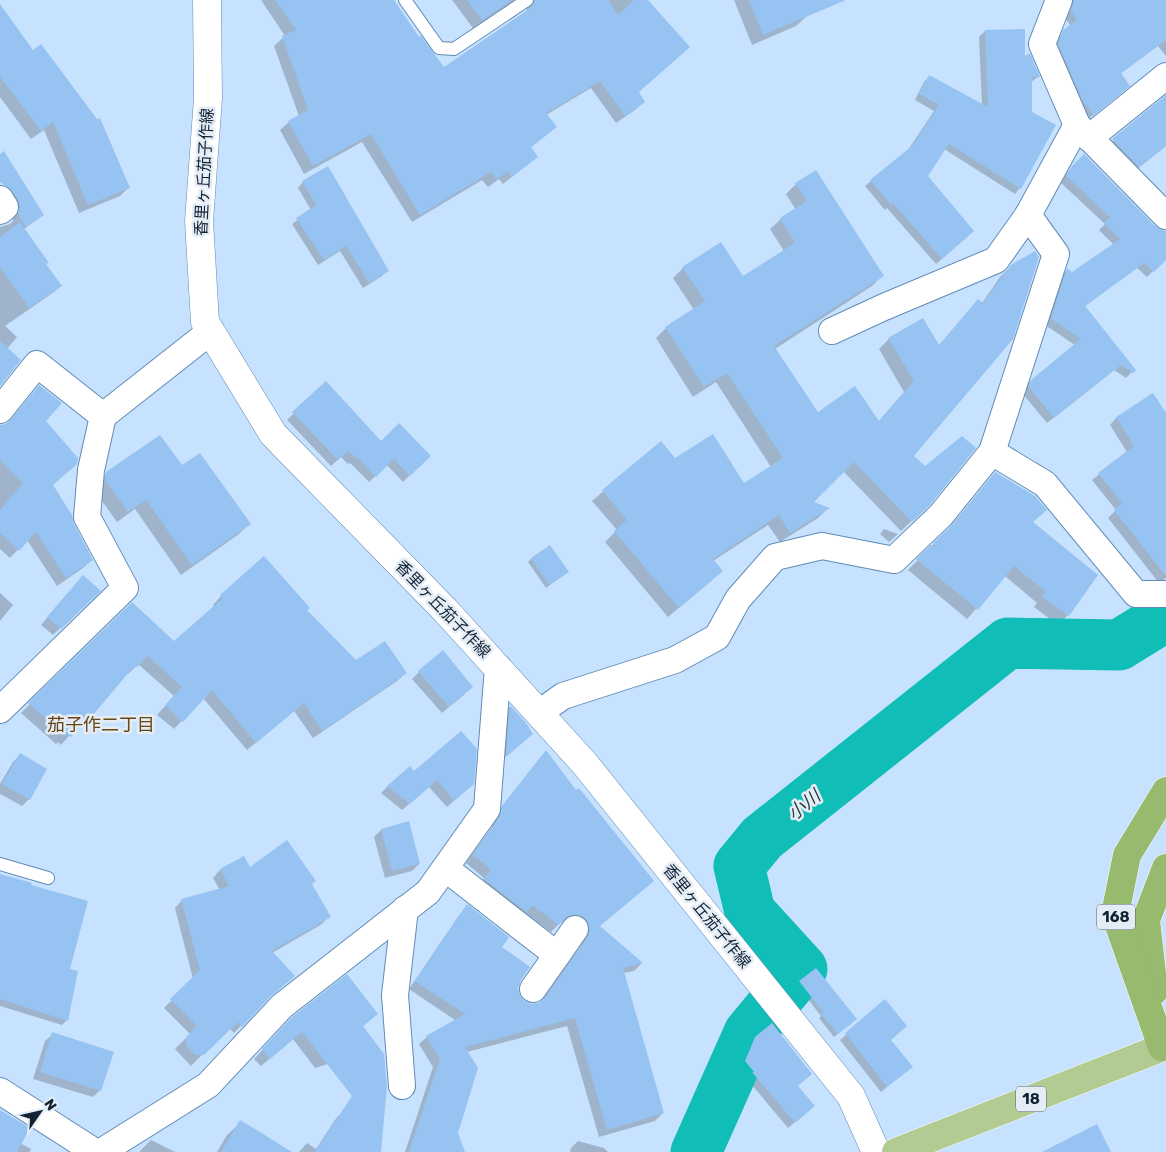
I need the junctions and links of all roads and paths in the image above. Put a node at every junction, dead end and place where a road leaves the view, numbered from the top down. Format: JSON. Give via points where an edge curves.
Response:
{"nodes":[{"id":1,"x":207,"y":0,"type":"edge"},
{"id":2,"x":405,"y":0,"type":"edge"},
{"id":3,"x":527,"y":0,"type":"edge"},
{"id":4,"x":1059,"y":0,"type":"edge"},
{"id":5,"x":1166,"y":76,"type":"edge"},
{"id":6,"x":1083,"y":132,"type":"junction"},
{"id":7,"x":0,"y":199,"type":"edge"},
{"id":8,"x":0,"y":211,"type":"edge"},
{"id":9,"x":1028,"y":215,"type":"junction"},
{"id":10,"x":1166,"y":216,"type":"edge"},
{"id":11,"x":832,"y":331,"type":"dead end"},
{"id":12,"x":210,"y":332,"type":"junction"},
{"id":13,"x":0,"y":410,"type":"edge"},
{"id":14,"x":103,"y":416,"type":"junction"},
{"id":15,"x":992,"y":452,"type":"junction"},
{"id":16,"x":1166,"y":594,"type":"edge"},
{"id":17,"x":498,"y":667,"type":"junction"},
{"id":18,"x":0,"y":710,"type":"edge"},
{"id":19,"x":540,"y":713,"type":"junction"},
{"id":20,"x":1166,"y":790,"type":"edge"},
{"id":21,"x":0,"y":864,"type":"edge"},
{"id":22,"x":444,"y":868,"type":"junction"},
{"id":23,"x":1166,"y":868,"type":"edge"},
{"id":24,"x":48,"y":878,"type":"dead end"},
{"id":25,"x":405,"y":910,"type":"junction"},
{"id":26,"x":575,"y":928,"type":"dead end"},
{"id":27,"x":557,"y":955,"type":"junction"},
{"id":28,"x":533,"y":989,"type":"dead end"},
{"id":29,"x":1164,"y":1046,"type":"edge"},
{"id":30,"x":402,"y":1086,"type":"dead end"},
{"id":31,"x":1,"y":1091,"type":"edge"},
{"id":32,"x":95,"y":1152,"type":"edge"},
{"id":33,"x":101,"y":1152,"type":"edge"},
{"id":34,"x":876,"y":1152,"type":"edge"},
{"id":35,"x":896,"y":1152,"type":"edge"}],
"edges":[{"from":1,"to":12,"type":"street","name":"香里ヶ丘茄子作線","via":[[208,98],[199,221],[205,322]]},
{"from":2,"to":3,"type":"lane","via":[[439,48],[454,49]]},
{"from":4,"to":6,"type":"street","via":[[1042,44]]},
{"from":5,"to":6,"type":"street"},
{"from":6,"to":9,"type":"street"},
{"from":6,"to":10,"type":"street"},
{"from":7,"to":8,"type":"street","via":[[5,208]]},
{"from":9,"to":11,"type":"street","via":[[996,260]]},
{"from":9,"to":15,"type":"street","via":[[1056,254]]},
{"from":12,"to":14,"type":"street"},
{"from":12,"to":17,"type":"street","name":"香里ヶ丘茄子作線","via":[[273,434]]},
{"from":13,"to":14,"type":"street","via":[[36,364]]},
{"from":14,"to":18,"type":"street","via":[[91,470],[87,517],[125,588]]},
{"from":15,"to":16,"type":"street","via":[[1045,484],[1136,594]]},
{"from":15,"to":19,"type":"street","via":[[941,514],[894,560],[822,546],[775,557],[738,599],[717,637],[675,660],[563,696]]},
{"from":17,"to":19,"type":"street","name":"香里ヶ丘茄子作線"},
{"from":17,"to":22,"type":"street","via":[[487,809]]},
{"from":19,"to":34,"type":"street","name":"香里ヶ丘茄子作線","via":[[851,1096]]},
{"from":20,"to":29,"type":"highway","number":"168","via":[[1127,855],[1115,914]]},
{"from":21,"to":24,"type":"lane"},
{"from":22,"to":25,"type":"street","via":[[428,892]]},
{"from":22,"to":27,"type":"street"},
{"from":23,"to":29,"type":"highway","via":[[1146,920]]},
{"from":25,"to":30,"type":"street","via":[[395,995]]},
{"from":25,"to":33,"type":"street","via":[[282,1006],[208,1085]]},
{"from":26,"to":27,"type":"street"},
{"from":27,"to":28,"type":"street"},
{"from":29,"to":35,"type":"main road","number":"18"},
{"from":31,"to":32,"type":"street"}]}
